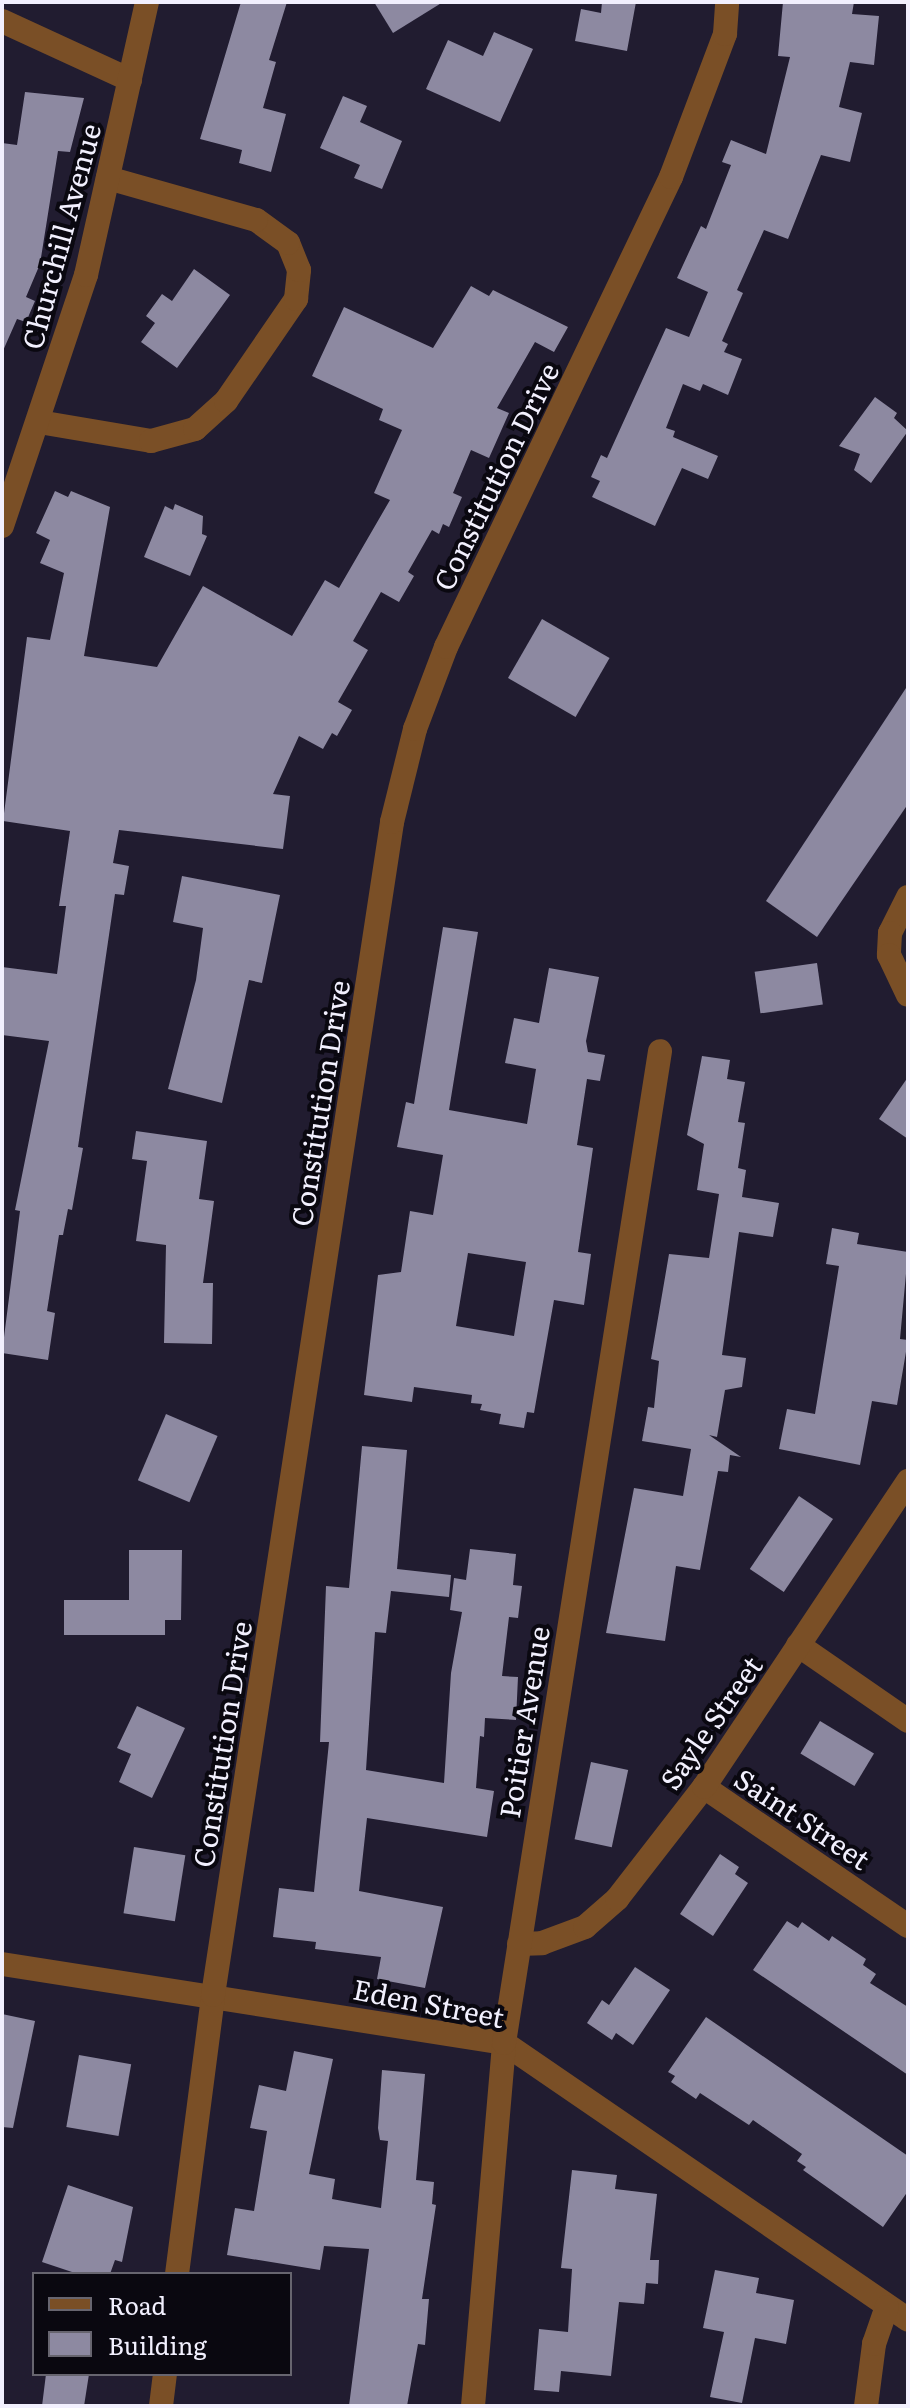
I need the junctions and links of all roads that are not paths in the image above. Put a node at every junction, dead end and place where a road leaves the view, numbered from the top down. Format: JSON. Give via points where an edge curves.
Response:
{"nodes":[{"id":1,"x":147,"y":2,"type":"edge"},
{"id":2,"x":727,"y":2,"type":"edge"},
{"id":3,"x":2,"y":21,"type":"edge"},
{"id":4,"x":130,"y":80,"type":"junction"},
{"id":5,"x":108,"y":178,"type":"junction"},
{"id":6,"x":39,"y":422,"type":"junction"},
{"id":7,"x":2,"y":526,"type":"edge"},
{"id":8,"x":908,"y":897,"type":"edge"},
{"id":9,"x":908,"y":995,"type":"edge"},
{"id":10,"x":660,"y":1051,"type":"dead end"},
{"id":11,"x":908,"y":1481,"type":"edge"},
{"id":12,"x":798,"y":1645,"type":"junction"},
{"id":13,"x":908,"y":1721,"type":"edge"},
{"id":14,"x":704,"y":1787,"type":"junction"},
{"id":15,"x":908,"y":1926,"type":"edge"},
{"id":16,"x":519,"y":1944,"type":"junction"},
{"id":17,"x":2,"y":1964,"type":"edge"},
{"id":18,"x":213,"y":1995,"type":"junction"},
{"id":19,"x":504,"y":2043,"type":"junction"},
{"id":20,"x":177,"y":2272,"type":"edge"},
{"id":21,"x":887,"y":2307,"type":"junction"},
{"id":22,"x":908,"y":2320,"type":"edge"},
{"id":23,"x":165,"y":2376,"type":"edge"},
{"id":24,"x":161,"y":2406,"type":"edge"},
{"id":25,"x":473,"y":2406,"type":"edge"},
{"id":26,"x":866,"y":2406,"type":"edge"}],
"edges":[{"from":1,"to":4,"type":"street","name":"Churchill Avenue"},
{"from":2,"to":18,"type":"street","name":"Constitution Drive","via":[[725,34],[671,177],[446,647],[415,729],[392,822]]},
{"from":3,"to":4,"type":"street"},
{"from":4,"to":5,"type":"street","name":"Churchill Avenue"},
{"from":5,"to":6,"type":"street","name":"Churchill Avenue","via":[[86,275]]},
{"from":5,"to":6,"type":"street","via":[[256,220],[288,243],[299,270],[296,299],[226,401],[195,429],[151,441]]},
{"from":6,"to":7,"type":"street","name":"Churchill Avenue"},
{"from":8,"to":9,"type":"street","via":[[890,933],[889,955]]},
{"from":10,"to":16,"type":"street","name":"Poitier Avenue"},
{"from":11,"to":12,"type":"street","name":"Sayle Street"},
{"from":12,"to":13,"type":"street"},
{"from":12,"to":14,"type":"street","name":"Sayle Street"},
{"from":14,"to":15,"type":"street","name":"Saint Street"},
{"from":14,"to":16,"type":"street","name":"Sayle Street","via":[[617,1899],[585,1927],[542,1943]]},
{"from":16,"to":19,"type":"street","name":"Poitier Avenue"},
{"from":17,"to":18,"type":"street","name":"Eden Street"},
{"from":18,"to":19,"type":"street","name":"Eden Street"},
{"from":18,"to":20,"type":"street","name":"Constitution Drive"},
{"from":19,"to":21,"type":"street","name":"Eden Street"},
{"from":19,"to":25,"type":"street","name":"Poitier Avenue"},
{"from":21,"to":22,"type":"street","name":"Eden Street"},
{"from":21,"to":26,"type":"street","via":[[874,2344]]},
{"from":23,"to":24,"type":"street"}]}
